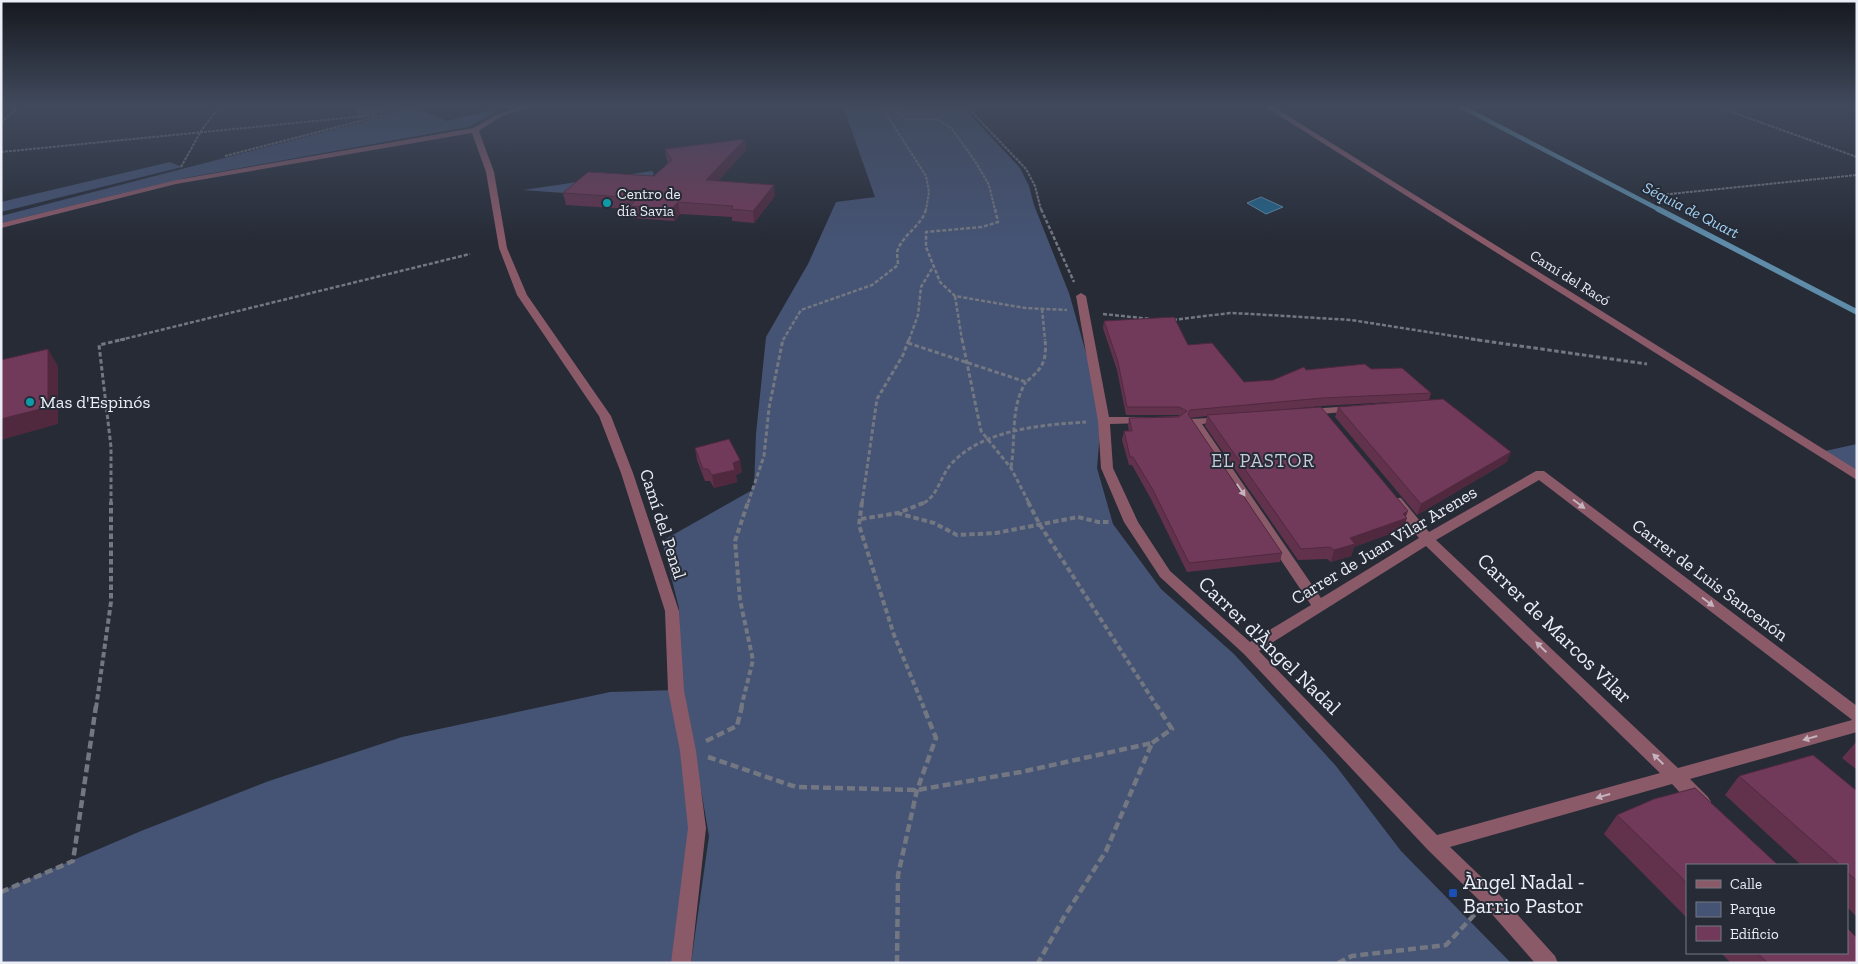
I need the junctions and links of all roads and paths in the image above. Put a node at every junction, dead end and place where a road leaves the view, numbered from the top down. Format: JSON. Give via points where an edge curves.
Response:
{"nodes":[{"id":1,"x":190,"y":151,"type":"edge"},
{"id":2,"x":354,"y":151,"type":"edge"},
{"id":3,"x":482,"y":151,"type":"edge"},
{"id":4,"x":910,"y":151,"type":"edge"},
{"id":5,"x":968,"y":151,"type":"edge"},
{"id":6,"x":1009,"y":151,"type":"edge"},
{"id":7,"x":1339,"y":151,"type":"edge"},
{"id":8,"x":1840,"y":151,"type":"edge"},
{"id":9,"x":1857,"y":157,"type":"edge"},
{"id":10,"x":181,"y":168,"type":"dead end"},
{"id":11,"x":1857,"y":175,"type":"edge"},
{"id":12,"x":1650,"y":196,"type":"dead end"},
{"id":13,"x":1,"y":226,"type":"edge"},
{"id":14,"x":470,"y":254,"type":"dead end"},
{"id":15,"x":934,"y":267,"type":"junction"},
{"id":16,"x":954,"y":296,"type":"junction"},
{"id":17,"x":1081,"y":296,"type":"joint"},
{"id":18,"x":1042,"y":308,"type":"junction"},
{"id":19,"x":1083,"y":310,"type":"junction"},
{"id":20,"x":1156,"y":319,"type":"edge"},
{"id":21,"x":1165,"y":319,"type":"edge"},
{"id":22,"x":908,"y":343,"type":"junction"},
{"id":23,"x":1681,"y":366,"type":"junction"},
{"id":24,"x":1026,"y":382,"type":"junction"},
{"id":25,"x":1368,"y":408,"type":"edge"},
{"id":26,"x":1321,"y":411,"type":"junction"},
{"id":27,"x":1292,"y":414,"type":"edge"},
{"id":28,"x":1233,"y":418,"type":"edge"},
{"id":29,"x":1104,"y":420,"type":"junction"},
{"id":30,"x":1159,"y":420,"type":"edge"},
{"id":31,"x":1334,"y":426,"type":"edge"},
{"id":32,"x":1016,"y":431,"type":"junction"},
{"id":33,"x":989,"y":441,"type":"junction"},
{"id":34,"x":1011,"y":468,"type":"junction"},
{"id":35,"x":1540,"y":474,"type":"joint"},
{"id":36,"x":1857,"y":476,"type":"edge"},
{"id":37,"x":1383,"y":486,"type":"edge"},
{"id":38,"x":896,"y":512,"type":"junction"},
{"id":39,"x":860,"y":519,"type":"junction"},
{"id":40,"x":1131,"y":522,"type":"junction"},
{"id":41,"x":1040,"y":525,"type":"junction"},
{"id":42,"x":1427,"y":538,"type":"junction"},
{"id":43,"x":1319,"y":606,"type":"junction"},
{"id":44,"x":1249,"y":650,"type":"junction"},
{"id":45,"x":1857,"y":715,"type":"edge"},
{"id":46,"x":1857,"y":725,"type":"edge"},
{"id":47,"x":1152,"y":743,"type":"junction"},
{"id":48,"x":688,"y":751,"type":"junction"},
{"id":49,"x":1676,"y":776,"type":"junction"},
{"id":50,"x":917,"y":790,"type":"junction"},
{"id":51,"x":1712,"y":810,"type":"edge"},
{"id":52,"x":1434,"y":844,"type":"junction"},
{"id":53,"x":1,"y":892,"type":"edge"},
{"id":54,"x":1490,"y":898,"type":"junction"},
{"id":55,"x":681,"y":963,"type":"edge"},
{"id":56,"x":898,"y":963,"type":"edge"},
{"id":57,"x":1038,"y":963,"type":"edge"},
{"id":58,"x":1338,"y":963,"type":"edge"},
{"id":59,"x":1548,"y":963,"type":"edge"}],
"edges":[{"from":1,"to":10,"type":"path"},
{"from":2,"to":13,"type":"street","via":[[176,182]]},
{"from":3,"to":48,"type":"street","name":"Camí del Penal","via":[[490,172],[503,248],[522,295],[605,416],[627,473],[672,610],[676,690]]},
{"from":4,"to":48,"type":"path","via":[[926,176],[929,192],[925,214],[897,250],[898,265],[872,285],[801,310],[783,338],[769,408],[764,456],[736,541],[740,600],[753,660],[737,726]]},
{"from":5,"to":15,"type":"path","via":[[989,185],[998,222],[982,227],[926,232],[926,247]]},
{"from":6,"to":17,"type":"path","via":[[1026,169],[1035,186],[1042,212]]},
{"from":7,"to":23,"type":"street","name":"Camí del Racó"},
{"from":8,"to":9,"type":"path"},
{"from":11,"to":12,"type":"path"},
{"from":14,"to":53,"type":"path","via":[[98,346],[111,447],[111,602],[73,861]]},
{"from":15,"to":16,"type":"path","via":[[940,282]]},
{"from":15,"to":22,"type":"path","via":[[921,287],[918,316]]},
{"from":16,"to":18,"type":"path","via":[[989,304]]},
{"from":16,"to":33,"type":"path","via":[[981,431]]},
{"from":17,"to":19,"type":"street","name":"Carrer d'Àngel Nadal"},
{"from":18,"to":19,"type":"path"},
{"from":18,"to":24,"type":"path","via":[[1046,351],[1041,370]]},
{"from":19,"to":20,"type":"path","via":[[1119,317]]},
{"from":19,"to":29,"type":"street","name":"Carrer d'Àngel Nadal"},
{"from":21,"to":23,"type":"path","via":[[1237,313],[1351,320],[1623,362]]},
{"from":22,"to":24,"type":"path"},
{"from":22,"to":39,"type":"path","via":[[876,399]]},
{"from":23,"to":36,"type":"street","name":"Camí del Racó"},
{"from":24,"to":32,"type":"path","via":[[1020,389],[1016,406]]},
{"from":25,"to":26,"type":"street"},
{"from":26,"to":27,"type":"street"},
{"from":26,"to":31,"type":"street"},
{"from":28,"to":43,"type":"street","one_way":true,"via":[[1194,421]]},
{"from":29,"to":30,"type":"street"},
{"from":29,"to":32,"type":"path"},
{"from":29,"to":40,"type":"street","name":"Carrer d'Àngel Nadal","via":[[1107,468]]},
{"from":32,"to":33,"type":"path"},
{"from":32,"to":34,"type":"path"},
{"from":33,"to":34,"type":"path"},
{"from":33,"to":38,"type":"path","via":[[972,447],[952,462],[932,498]]},
{"from":34,"to":41,"type":"path"},
{"from":35,"to":42,"type":"street","name":"Carrer de Juan Vilar Arenes"},
{"from":35,"to":45,"type":"street","name":"Carrer de Luis Sancenón","one_way":true},
{"from":37,"to":42,"type":"street","name":"Carrer de Marcos Vilar"},
{"from":38,"to":39,"type":"path"},
{"from":38,"to":41,"type":"path","via":[[934,523],[957,535],[996,533]]},
{"from":39,"to":50,"type":"path","via":[[859,525],[894,635],[936,738]]},
{"from":40,"to":41,"type":"path","via":[[1098,522],[1078,517]]},
{"from":40,"to":44,"type":"street","name":"Carrer d'Àngel Nadal","via":[[1165,574]]},
{"from":41,"to":47,"type":"path","via":[[1172,729]]},
{"from":42,"to":43,"type":"street","name":"Carrer de Juan Vilar Arenes"},
{"from":49,"to":42,"type":"street","name":"Carrer de Marcos Vilar","one_way":true},
{"from":43,"to":44,"type":"street","name":"Carrer de Juan Vilar Arenes"},
{"from":44,"to":52,"type":"street","name":"Carrer d'Àngel Nadal"},
{"from":46,"to":49,"type":"street","one_way":true},
{"from":47,"to":50,"type":"path","via":[[1021,772]]},
{"from":47,"to":57,"type":"path","via":[[1106,851]]},
{"from":48,"to":50,"type":"path","via":[[796,787]]},
{"from":48,"to":55,"type":"street","name":"Camí del Penal","via":[[697,828]]},
{"from":49,"to":51,"type":"street","name":"Carrer de Marcos Vilar"},
{"from":49,"to":52,"type":"street","one_way":true},
{"from":50,"to":56,"type":"path","via":[[898,874]]},
{"from":52,"to":54,"type":"street","name":"Carrer d'Àngel Nadal"},
{"from":54,"to":58,"type":"path","via":[[1446,945],[1352,956]]},
{"from":54,"to":59,"type":"street","name":"Carrer d'Àngel Nadal"}]}
